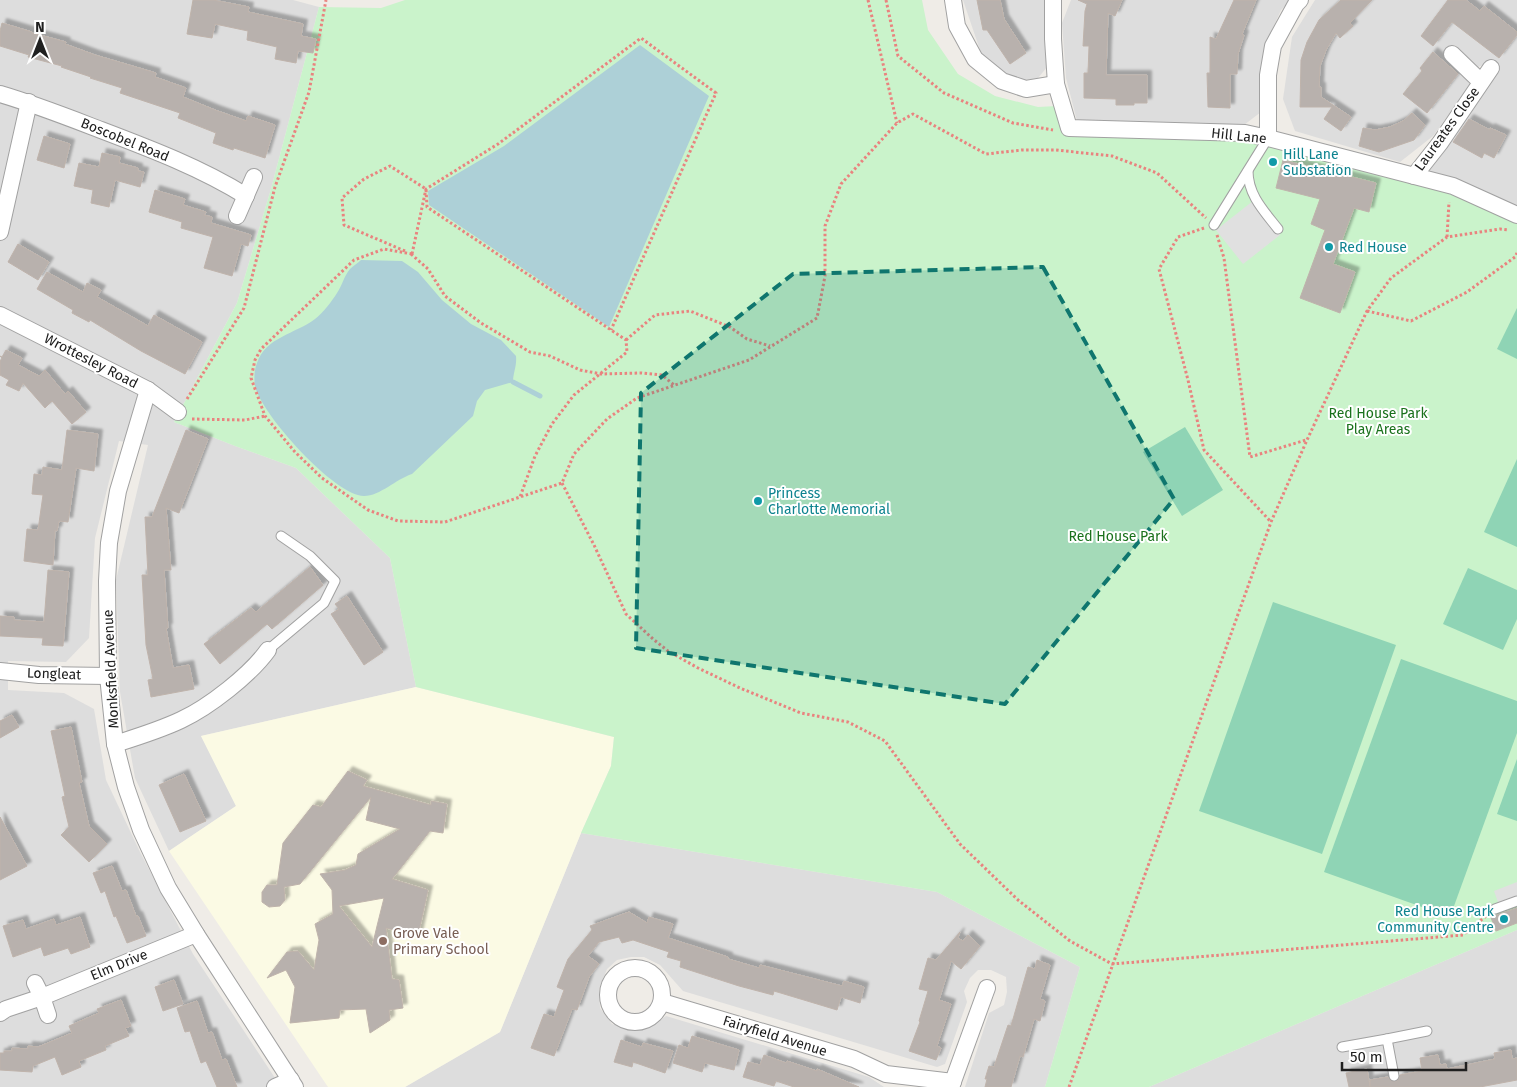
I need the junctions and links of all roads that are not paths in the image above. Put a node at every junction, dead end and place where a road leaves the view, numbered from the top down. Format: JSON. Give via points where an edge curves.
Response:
{"nodes":[{"id":1,"x":953,"y":0,"type":"edge"},
{"id":2,"x":1053,"y":0,"type":"edge"},
{"id":3,"x":1300,"y":0,"type":"edge"},
{"id":4,"x":1452,"y":54,"type":"dead end"},
{"id":5,"x":1491,"y":68,"type":"dead end"},
{"id":6,"x":1481,"y":82,"type":"junction"},
{"id":7,"x":1056,"y":84,"type":"junction"},
{"id":8,"x":0,"y":94,"type":"edge"},
{"id":9,"x":28,"y":102,"type":"junction"},
{"id":10,"x":1268,"y":138,"type":"junction"},
{"id":11,"x":1248,"y":171,"type":"junction"},
{"id":12,"x":1414,"y":176,"type":"junction"},
{"id":13,"x":254,"y":177,"type":"dead end"},
{"id":14,"x":246,"y":196,"type":"junction"},
{"id":15,"x":1517,"y":215,"type":"edge"},
{"id":16,"x":237,"y":216,"type":"dead end"},
{"id":17,"x":1214,"y":225,"type":"road end"},
{"id":18,"x":1278,"y":229,"type":"dead end"},
{"id":19,"x":0,"y":232,"type":"edge"},
{"id":20,"x":0,"y":315,"type":"edge"},
{"id":21,"x":148,"y":390,"type":"junction"},
{"id":22,"x":178,"y":412,"type":"road end"},
{"id":23,"x":281,"y":536,"type":"dead end"},
{"id":24,"x":268,"y":650,"type":"joint"},
{"id":25,"x":0,"y":670,"type":"edge"},
{"id":26,"x":108,"y":676,"type":"junction"},
{"id":27,"x":115,"y":744,"type":"junction"},
{"id":28,"x":1517,"y":901,"type":"edge"},
{"id":29,"x":1495,"y":909,"type":"road end"},
{"id":30,"x":196,"y":934,"type":"junction"},
{"id":31,"x":986,"y":988,"type":"dead end"},
{"id":32,"x":38,"y":990,"type":"junction"},
{"id":33,"x":662,"y":1002,"type":"dead end"},
{"id":34,"x":0,"y":1014,"type":"edge"},
{"id":35,"x":48,"y":1015,"type":"dead end"},
{"id":36,"x":1427,"y":1031,"type":"dead end"},
{"id":37,"x":1387,"y":1039,"type":"junction"},
{"id":38,"x":1342,"y":1047,"type":"dead end"},
{"id":39,"x":886,"y":1074,"type":"junction"},
{"id":40,"x":1394,"y":1076,"type":"dead end"},
{"id":41,"x":293,"y":1083,"type":"edge"},
{"id":42,"x":952,"y":1084,"type":"edge"},
{"id":43,"x":275,"y":1087,"type":"edge"},
{"id":44,"x":898,"y":1087,"type":"edge"}],
"edges":[{"from":1,"to":7,"type":"street","via":[[957,26],[975,59],[1002,81],[1026,89]]},
{"from":2,"to":7,"type":"street"},
{"from":3,"to":10,"type":"street","via":[[1273,46],[1268,75]]},
{"from":4,"to":6,"type":"street","name":"Laureates Close"},
{"from":5,"to":6,"type":"street","name":"Laureates Close"},
{"from":6,"to":12,"type":"street","name":"Laureates Close"},
{"from":7,"to":10,"type":"street","name":"Hill Lane","via":[[1069,128],[1245,134]]},
{"from":8,"to":9,"type":"street","name":"Boscobel Road"},
{"from":9,"to":14,"type":"street","name":"Boscobel Road","via":[[140,144]]},
{"from":9,"to":19,"type":"street"},
{"from":10,"to":11,"type":"lane"},
{"from":10,"to":12,"type":"street","name":"Hill Lane"},
{"from":11,"to":17,"type":"lane"},
{"from":11,"to":18,"type":"lane","via":[[1255,199]]},
{"from":12,"to":15,"type":"street","name":"Hill Lane","via":[[1453,186]]},
{"from":13,"to":14,"type":"street"},
{"from":14,"to":16,"type":"street"},
{"from":20,"to":21,"type":"street","name":"Wrottesley Road"},
{"from":21,"to":22,"type":"street","name":"Wrottesley Road"},
{"from":21,"to":26,"type":"street","name":"Monksfield Avenue","via":[[118,491],[109,543]]},
{"from":23,"to":24,"type":"lane","via":[[310,556],[335,581],[324,603]]},
{"from":24,"to":27,"type":"street","via":[[260,661],[218,697],[182,720]]},
{"from":25,"to":26,"type":"street","name":"Longleat","via":[[39,675]]},
{"from":26,"to":27,"type":"street","name":"Monksfield Avenue"},
{"from":27,"to":30,"type":"street","name":"Monksfield Avenue","via":[[141,830],[168,888]]},
{"from":28,"to":29,"type":"lane"},
{"from":30,"to":32,"type":"street","name":"Elm Drive"},
{"from":30,"to":41,"type":"street","name":"Monksfield Avenue"},
{"from":31,"to":42,"type":"street","name":"Fairyfield Avenue"},
{"from":32,"to":34,"type":"street","name":"Elm Drive"},
{"from":32,"to":35,"type":"street"},
{"from":33,"to":39,"type":"street","name":"Fairyfield Avenue","via":[[854,1059]]},
{"from":36,"to":37,"type":"lane"},
{"from":37,"to":38,"type":"lane"},
{"from":37,"to":40,"type":"lane"},
{"from":39,"to":42,"type":"street","name":"Fairyfield Avenue"},
{"from":39,"to":44,"type":"street","name":"Fairyfield Avenue"},
{"from":41,"to":43,"type":"street"}]}
